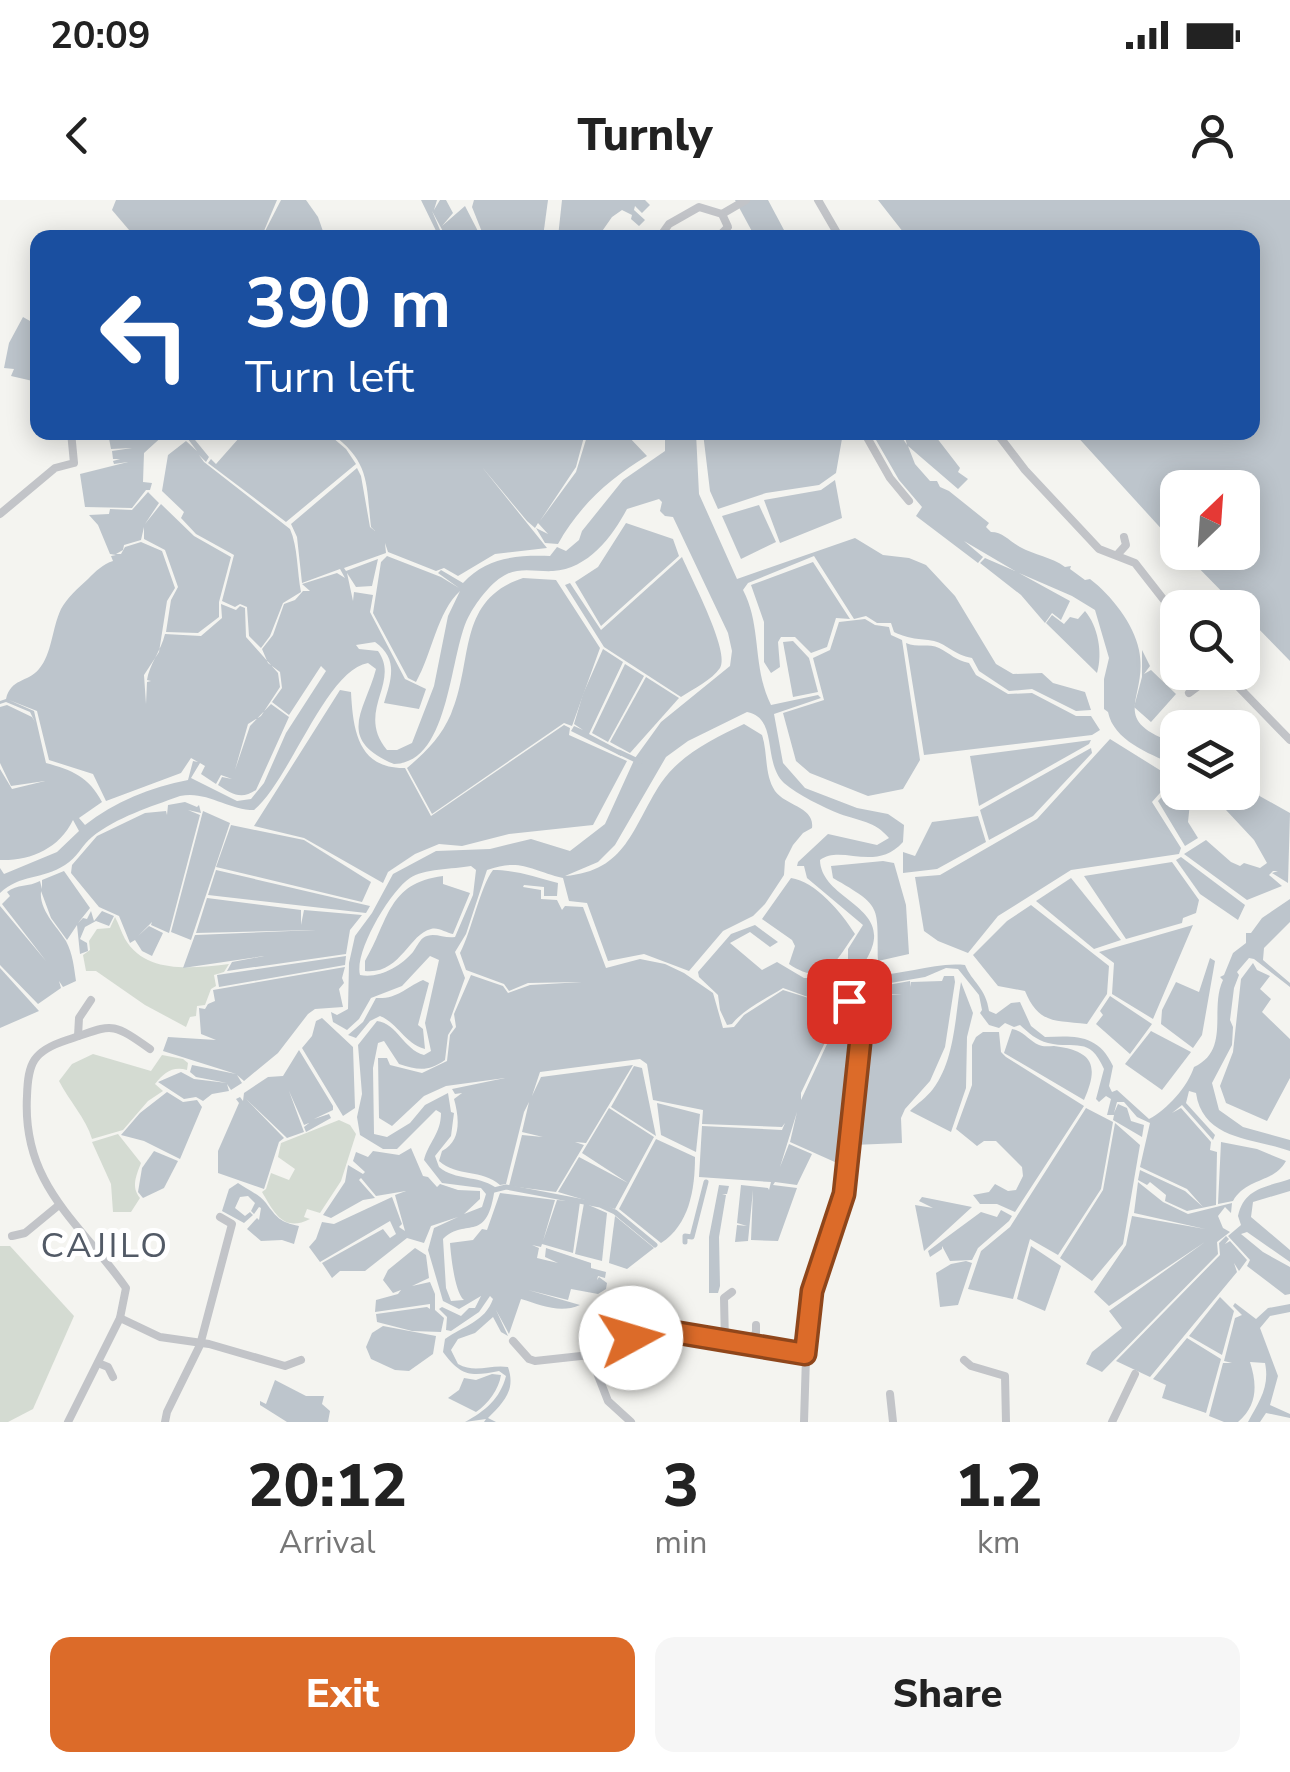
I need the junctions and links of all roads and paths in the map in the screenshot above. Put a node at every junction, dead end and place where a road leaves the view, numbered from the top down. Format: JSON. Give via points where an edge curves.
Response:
{"nodes":[{"id":1,"x":746,"y":200,"type":"edge"},
{"id":2,"x":818,"y":200,"type":"edge"},
{"id":3,"x":726,"y":212,"type":"junction"},
{"id":4,"x":665,"y":230,"type":"edge"},
{"id":5,"x":726,"y":230,"type":"edge"},
{"id":6,"x":835,"y":230,"type":"edge"},
{"id":7,"x":72,"y":440,"type":"edge"},
{"id":8,"x":869,"y":440,"type":"edge"},
{"id":9,"x":1002,"y":440,"type":"edge"},
{"id":10,"x":909,"y":501,"type":"dead end"},
{"id":11,"x":0,"y":514,"type":"edge"},
{"id":12,"x":1124,"y":537,"type":"dead end"},
{"id":13,"x":1116,"y":555,"type":"junction"},
{"id":14,"x":1160,"y":595,"type":"edge"},
{"id":15,"x":1193,"y":690,"type":"edge"},
{"id":16,"x":1239,"y":690,"type":"edge"},
{"id":17,"x":1189,"y":693,"type":"dead end"},
{"id":18,"x":1290,"y":740,"type":"edge"},
{"id":19,"x":844,"y":998,"type":"dead end"},
{"id":20,"x":90,"y":1000,"type":"dead end"},
{"id":21,"x":78,"y":1036,"type":"junction"},
{"id":22,"x":150,"y":1050,"type":"dead end"},
{"id":23,"x":59,"y":1205,"type":"junction"},
{"id":24,"x":220,"y":1217,"type":"dead end"},
{"id":25,"x":12,"y":1236,"type":"dead end"},
{"id":26,"x":732,"y":1292,"type":"dead end"},
{"id":27,"x":120,"y":1318,"type":"junction"},
{"id":28,"x":756,"y":1326,"type":"dead end"},
{"id":29,"x":513,"y":1341,"type":"dead end"},
{"id":30,"x":726,"y":1343,"type":"junction"},
{"id":31,"x":200,"y":1344,"type":"junction"},
{"id":32,"x":743,"y":1346,"type":"junction"},
{"id":33,"x":772,"y":1349,"type":"junction"},
{"id":34,"x":805,"y":1354,"type":"junction"},
{"id":35,"x":590,"y":1355,"type":"junction"},
{"id":36,"x":764,"y":1358,"type":"dead end"},
{"id":37,"x":301,"y":1360,"type":"dead end"},
{"id":38,"x":964,"y":1360,"type":"dead end"},
{"id":39,"x":98,"y":1363,"type":"junction"},
{"id":40,"x":820,"y":1367,"type":"dead end"},
{"id":41,"x":806,"y":1368,"type":"junction"},
{"id":42,"x":1135,"y":1374,"type":"dead end"},
{"id":43,"x":113,"y":1377,"type":"dead end"},
{"id":44,"x":890,"y":1394,"type":"dead end"},
{"id":45,"x":68,"y":1422,"type":"edge"},
{"id":46,"x":165,"y":1422,"type":"edge"},
{"id":47,"x":631,"y":1422,"type":"edge"},
{"id":48,"x":804,"y":1422,"type":"edge"},
{"id":49,"x":893,"y":1422,"type":"edge"},
{"id":50,"x":1006,"y":1422,"type":"edge"},
{"id":51,"x":1112,"y":1422,"type":"edge"}],
"edges":[{"from":1,"to":3,"type":"street"},
{"from":2,"to":6,"type":"street"},
{"from":3,"to":4,"type":"street","via":[[699,207]]},
{"from":3,"to":5,"type":"street"},
{"from":7,"to":11,"type":"street","via":[[74,463],[55,468]]},
{"from":8,"to":10,"type":"street"},
{"from":9,"to":13,"type":"street","via":[[1099,549]]},
{"from":12,"to":13,"type":"street"},
{"from":13,"to":14,"type":"street","via":[[1135,564]]},
{"from":15,"to":17,"type":"street"},
{"from":16,"to":18,"type":"street"},
{"from":19,"to":34,"type":"street","via":[[863,1015],[858,1091],[844,1194],[812,1291]]},
{"from":20,"to":21,"type":"street"},
{"from":21,"to":22,"type":"street","via":[[116,1026]]},
{"from":21,"to":23,"type":"street","via":[[54,1043],[28,1074],[32,1156]]},
{"from":23,"to":25,"type":"street","via":[[26,1233]]},
{"from":23,"to":27,"type":"street","via":[[126,1288]]},
{"from":24,"to":31,"type":"street","via":[[232,1224]]},
{"from":26,"to":30,"type":"street","via":[[724,1298]]},
{"from":27,"to":31,"type":"street","via":[[160,1337]]},
{"from":27,"to":39,"type":"street"},
{"from":28,"to":32,"type":"street"},
{"from":29,"to":35,"type":"street","via":[[535,1361]]},
{"from":30,"to":32,"type":"street"},
{"from":30,"to":35,"type":"street","via":[[658,1331]]},
{"from":31,"to":37,"type":"street","via":[[285,1366]]},
{"from":31,"to":46,"type":"street"},
{"from":32,"to":33,"type":"street"},
{"from":33,"to":34,"type":"street"},
{"from":33,"to":36,"type":"street"},
{"from":34,"to":41,"type":"street"},
{"from":35,"to":47,"type":"street","via":[[608,1401]]},
{"from":38,"to":50,"type":"street","via":[[1006,1376]]},
{"from":39,"to":43,"type":"street"},
{"from":39,"to":45,"type":"street"},
{"from":40,"to":41,"type":"street"},
{"from":41,"to":48,"type":"street"},
{"from":42,"to":51,"type":"street"},
{"from":44,"to":49,"type":"street"}]}
